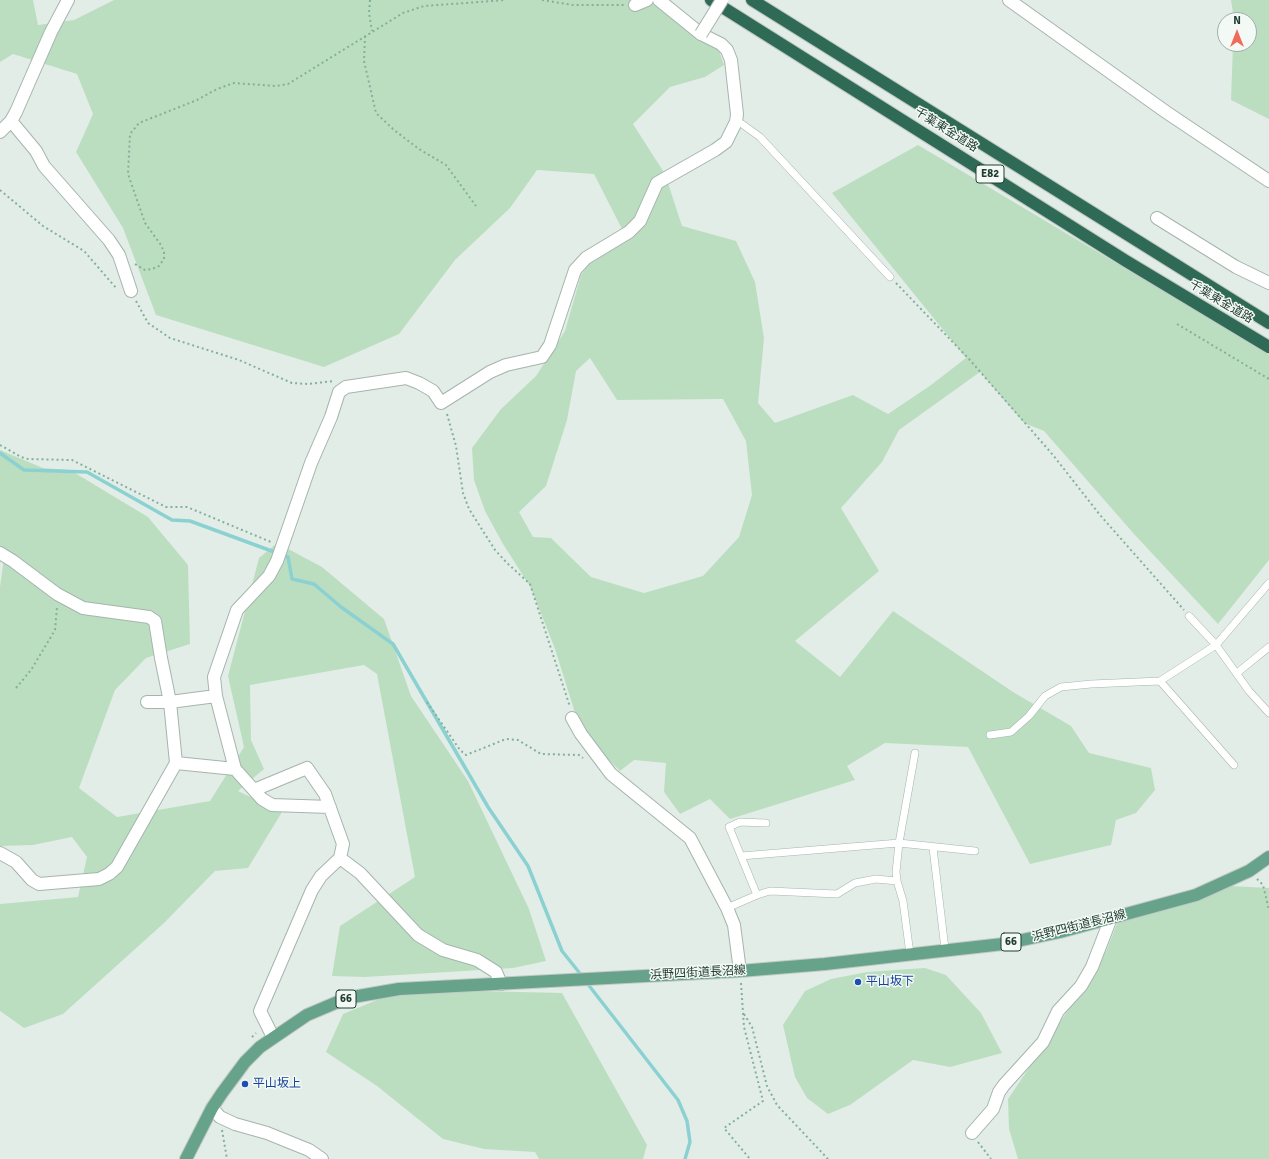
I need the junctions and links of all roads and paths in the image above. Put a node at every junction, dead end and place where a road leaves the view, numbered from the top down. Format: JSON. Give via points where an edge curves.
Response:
{"nodes":[{"id":1,"x":68,"y":0,"type":"edge"},
{"id":2,"x":370,"y":0,"type":"edge"},
{"id":3,"x":506,"y":0,"type":"edge"},
{"id":4,"x":542,"y":0,"type":"edge"},
{"id":5,"x":659,"y":0,"type":"edge"},
{"id":6,"x":712,"y":0,"type":"edge"},
{"id":7,"x":722,"y":0,"type":"edge"},
{"id":8,"x":752,"y":0,"type":"edge"},
{"id":9,"x":1009,"y":0,"type":"edge"},
{"id":10,"x":641,"y":2,"type":"edge"},
{"id":11,"x":372,"y":31,"type":"junction"},
{"id":12,"x":701,"y":34,"type":"junction"},
{"id":13,"x":365,"y":36,"type":"junction"},
{"id":14,"x":11,"y":121,"type":"junction"},
{"id":15,"x":736,"y":122,"type":"junction"},
{"id":16,"x":0,"y":132,"type":"edge"},
{"id":17,"x":1269,"y":181,"type":"edge"},
{"id":18,"x":0,"y":190,"type":"edge"},
{"id":19,"x":476,"y":206,"type":"dead end"},
{"id":20,"x":1157,"y":218,"type":"dead end"},
{"id":21,"x":119,"y":256,"type":"junction"},
{"id":22,"x":890,"y":277,"type":"joint"},
{"id":23,"x":1269,"y":282,"type":"edge"},
{"id":24,"x":126,"y":293,"type":"junction"},
{"id":25,"x":1177,"y":324,"type":"dead end"},
{"id":26,"x":1269,"y":324,"type":"edge"},
{"id":27,"x":1269,"y":347,"type":"edge"},
{"id":28,"x":1269,"y":379,"type":"edge"},
{"id":29,"x":346,"y":387,"type":"junction"},
{"id":30,"x":441,"y":402,"type":"junction"},
{"id":31,"x":0,"y":444,"type":"edge"},
{"id":32,"x":283,"y":546,"type":"junction"},
{"id":33,"x":0,"y":553,"type":"edge"},
{"id":34,"x":1269,"y":582,"type":"edge"},
{"id":35,"x":57,"y":594,"type":"junction"},
{"id":36,"x":1189,"y":616,"type":"joint"},
{"id":37,"x":1216,"y":645,"type":"junction"},
{"id":38,"x":1269,"y":647,"type":"edge"},
{"id":39,"x":1237,"y":673,"type":"junction"},
{"id":40,"x":1160,"y":681,"type":"junction"},
{"id":41,"x":16,"y":688,"type":"dead end"},
{"id":42,"x":216,"y":696,"type":"junction"},
{"id":43,"x":147,"y":702,"type":"dead end"},
{"id":44,"x":170,"y":702,"type":"junction"},
{"id":45,"x":427,"y":702,"type":"dead end"},
{"id":46,"x":1269,"y":713,"type":"edge"},
{"id":47,"x":572,"y":718,"type":"joint"},
{"id":48,"x":990,"y":735,"type":"dead end"},
{"id":49,"x":915,"y":753,"type":"dead end"},
{"id":50,"x":584,"y":759,"type":"dead end"},
{"id":51,"x":176,"y":763,"type":"junction"},
{"id":52,"x":1234,"y":766,"type":"dead end"},
{"id":53,"x":236,"y":769,"type":"junction"},
{"id":54,"x":254,"y":790,"type":"junction"},
{"id":55,"x":330,"y":807,"type":"junction"},
{"id":56,"x":766,"y":823,"type":"dead end"},
{"id":57,"x":899,"y":843,"type":"junction"},
{"id":58,"x":933,"y":848,"type":"junction"},
{"id":59,"x":975,"y":851,"type":"dead end"},
{"id":60,"x":0,"y":853,"type":"edge"},
{"id":61,"x":741,"y":856,"type":"junction"},
{"id":62,"x":340,"y":858,"type":"junction"},
{"id":63,"x":1269,"y":858,"type":"edge"},
{"id":64,"x":1249,"y":871,"type":"junction"},
{"id":65,"x":897,"y":881,"type":"junction"},
{"id":66,"x":757,"y":895,"type":"junction"},
{"id":67,"x":727,"y":908,"type":"junction"},
{"id":68,"x":1269,"y":910,"type":"edge"},
{"id":69,"x":1112,"y":918,"type":"junction"},
{"id":70,"x":945,"y":949,"type":"junction"},
{"id":71,"x":910,"y":954,"type":"junction"},
{"id":72,"x":740,"y":971,"type":"junction"},
{"id":73,"x":501,"y":984,"type":"junction"},
{"id":74,"x":744,"y":1013,"type":"junction"},
{"id":75,"x":273,"y":1038,"type":"junction"},
{"id":76,"x":216,"y":1113,"type":"junction"},
{"id":77,"x":972,"y":1133,"type":"joint"},
{"id":78,"x":307,"y":1155,"type":"edge"},
{"id":79,"x":186,"y":1159,"type":"edge"},
{"id":80,"x":227,"y":1159,"type":"edge"},
{"id":81,"x":322,"y":1159,"type":"edge"},
{"id":82,"x":750,"y":1159,"type":"edge"},
{"id":83,"x":828,"y":1159,"type":"edge"},
{"id":84,"x":991,"y":1159,"type":"edge"}],
"edges":[{"from":1,"to":14,"type":"street"},
{"from":2,"to":11,"type":"path","via":[[368,13]]},
{"from":3,"to":11,"type":"path","via":[[424,6],[403,12]]},
{"from":4,"to":10,"type":"path","via":[[573,5]]},
{"from":5,"to":12,"type":"street"},
{"from":6,"to":27,"type":"highway","name":"千葉東金道路","number":"E82","via":[[1126,261]]},
{"from":7,"to":12,"type":"street","bridge":true},
{"from":8,"to":26,"type":"highway","name":"千葉東金道路","number":"E82"},
{"from":9,"to":17,"type":"street","via":[[1166,112]]},
{"from":11,"to":13,"type":"path"},
{"from":12,"to":15,"type":"street","via":[[727,50],[731,60]]},
{"from":13,"to":19,"type":"path","via":[[364,62],[376,113],[400,135],[446,165]]},
{"from":13,"to":21,"type":"path","via":[[288,84],[276,86],[234,83],[139,122],[130,134],[128,174],[145,223],[161,245],[164,259],[159,266],[145,270],[124,256]]},
{"from":14,"to":16,"type":"street"},
{"from":14,"to":21,"type":"street","via":[[36,151],[44,166],[109,240]]},
{"from":15,"to":22,"type":"lane","via":[[760,137]]},
{"from":15,"to":30,"type":"street","via":[[726,142],[657,183],[640,221],[629,232],[586,258],[575,270],[550,345],[542,357],[490,372]]},
{"from":18,"to":24,"type":"path","via":[[43,226],[84,251]]},
{"from":20,"to":23,"type":"street","via":[[1236,267]]},
{"from":21,"to":24,"type":"street"},
{"from":22,"to":36,"type":"path","via":[[969,359]]},
{"from":24,"to":29,"type":"path","via":[[148,324],[170,338],[239,360],[292,383],[338,381]]},
{"from":25,"to":28,"type":"path"},
{"from":29,"to":30,"type":"street","via":[[406,378],[433,391]]},
{"from":29,"to":32,"type":"street","via":[[339,392],[311,463]]},
{"from":30,"to":47,"type":"path","via":[[445,407],[456,446],[460,480],[469,509],[495,550],[530,584]]},
{"from":31,"to":32,"type":"path","via":[[28,459],[65,459],[78,462],[166,507],[187,507]]},
{"from":32,"to":42,"type":"street","via":[[269,576],[237,610],[214,677]]},
{"from":33,"to":35,"type":"street"},
{"from":34,"to":37,"type":"lane"},
{"from":35,"to":41,"type":"path","via":[[55,630],[31,670]]},
{"from":35,"to":44,"type":"street","via":[[83,608],[149,617],[156,621],[160,658]]},
{"from":36,"to":37,"type":"lane"},
{"from":37,"to":39,"type":"lane"},
{"from":37,"to":40,"type":"lane"},
{"from":38,"to":39,"type":"lane"},
{"from":39,"to":46,"type":"lane"},
{"from":40,"to":48,"type":"lane","via":[[1061,687],[1045,696],[1029,716],[1011,732]]},
{"from":40,"to":52,"type":"lane"},
{"from":42,"to":44,"type":"street"},
{"from":42,"to":53,"type":"street"},
{"from":43,"to":44,"type":"street"},
{"from":44,"to":51,"type":"street"},
{"from":45,"to":50,"type":"path","via":[[466,755],[506,739],[518,740],[540,754],[579,755]]},
{"from":47,"to":67,"type":"street","via":[[580,734],[612,774],[690,838]]},
{"from":49,"to":57,"type":"lane"},
{"from":51,"to":53,"type":"street"},
{"from":51,"to":60,"type":"street","via":[[117,867],[109,874],[99,879],[39,884],[16,862]]},
{"from":53,"to":54,"type":"street"},
{"from":54,"to":55,"type":"street","via":[[262,800],[272,805]]},
{"from":54,"to":55,"type":"street","via":[[307,768],[325,794]]},
{"from":55,"to":62,"type":"street","via":[[343,844]]},
{"from":56,"to":61,"type":"lane","via":[[740,822],[729,827]]},
{"from":57,"to":58,"type":"lane"},
{"from":57,"to":61,"type":"lane"},
{"from":57,"to":65,"type":"lane"},
{"from":58,"to":59,"type":"lane"},
{"from":58,"to":70,"type":"lane"},
{"from":61,"to":66,"type":"lane"},
{"from":62,"to":73,"type":"street","via":[[360,873],[418,936],[443,950],[477,960],[496,972]]},
{"from":62,"to":75,"type":"street","via":[[321,876],[312,890],[260,1011]]},
{"from":63,"to":64,"type":"main road","name":"浜野四街道長沼線","number":"66"},
{"from":64,"to":68,"type":"path","via":[[1263,885]]},
{"from":64,"to":69,"type":"main road","name":"浜野四街道長沼線","number":"66","via":[[1196,895]]},
{"from":65,"to":66,"type":"lane","via":[[876,878],[855,884],[837,894],[770,892]]},
{"from":65,"to":71,"type":"lane","via":[[903,901]]},
{"from":66,"to":67,"type":"lane"},
{"from":67,"to":72,"type":"street","via":[[734,926]]},
{"from":69,"to":70,"type":"main road","name":"浜野四街道長沼線","number":"66","via":[[1003,944]]},
{"from":69,"to":77,"type":"street","via":[[1092,967],[1081,986],[1058,1011],[1043,1042],[1004,1085],[993,1109]]},
{"from":70,"to":71,"type":"main road","name":"浜野四街道長沼線","number":"66"},
{"from":71,"to":72,"type":"main road","name":"浜野四街道長沼線","number":"66"},
{"from":72,"to":73,"type":"main road","name":"浜野四街道長沼線","number":"66"},
{"from":72,"to":74,"type":"path"},
{"from":73,"to":75,"type":"main road","name":"浜野四街道長沼線","number":"66","via":[[399,989],[347,998],[307,1015]]},
{"from":74,"to":82,"type":"path","via":[[744,1027],[763,1101],[724,1128]]},
{"from":74,"to":83,"type":"path","via":[[752,1027],[767,1086],[777,1105]]},
{"from":75,"to":76,"type":"main road","name":"浜野四街道長沼線","number":"66","via":[[245,1062]]},
{"from":76,"to":78,"type":"street","via":[[235,1124],[267,1133]]},
{"from":76,"to":79,"type":"main road","name":"浜野四街道長沼線","number":"66"},
{"from":76,"to":80,"type":"path"},
{"from":77,"to":84,"type":"path"},
{"from":78,"to":81,"type":"street"}]}
